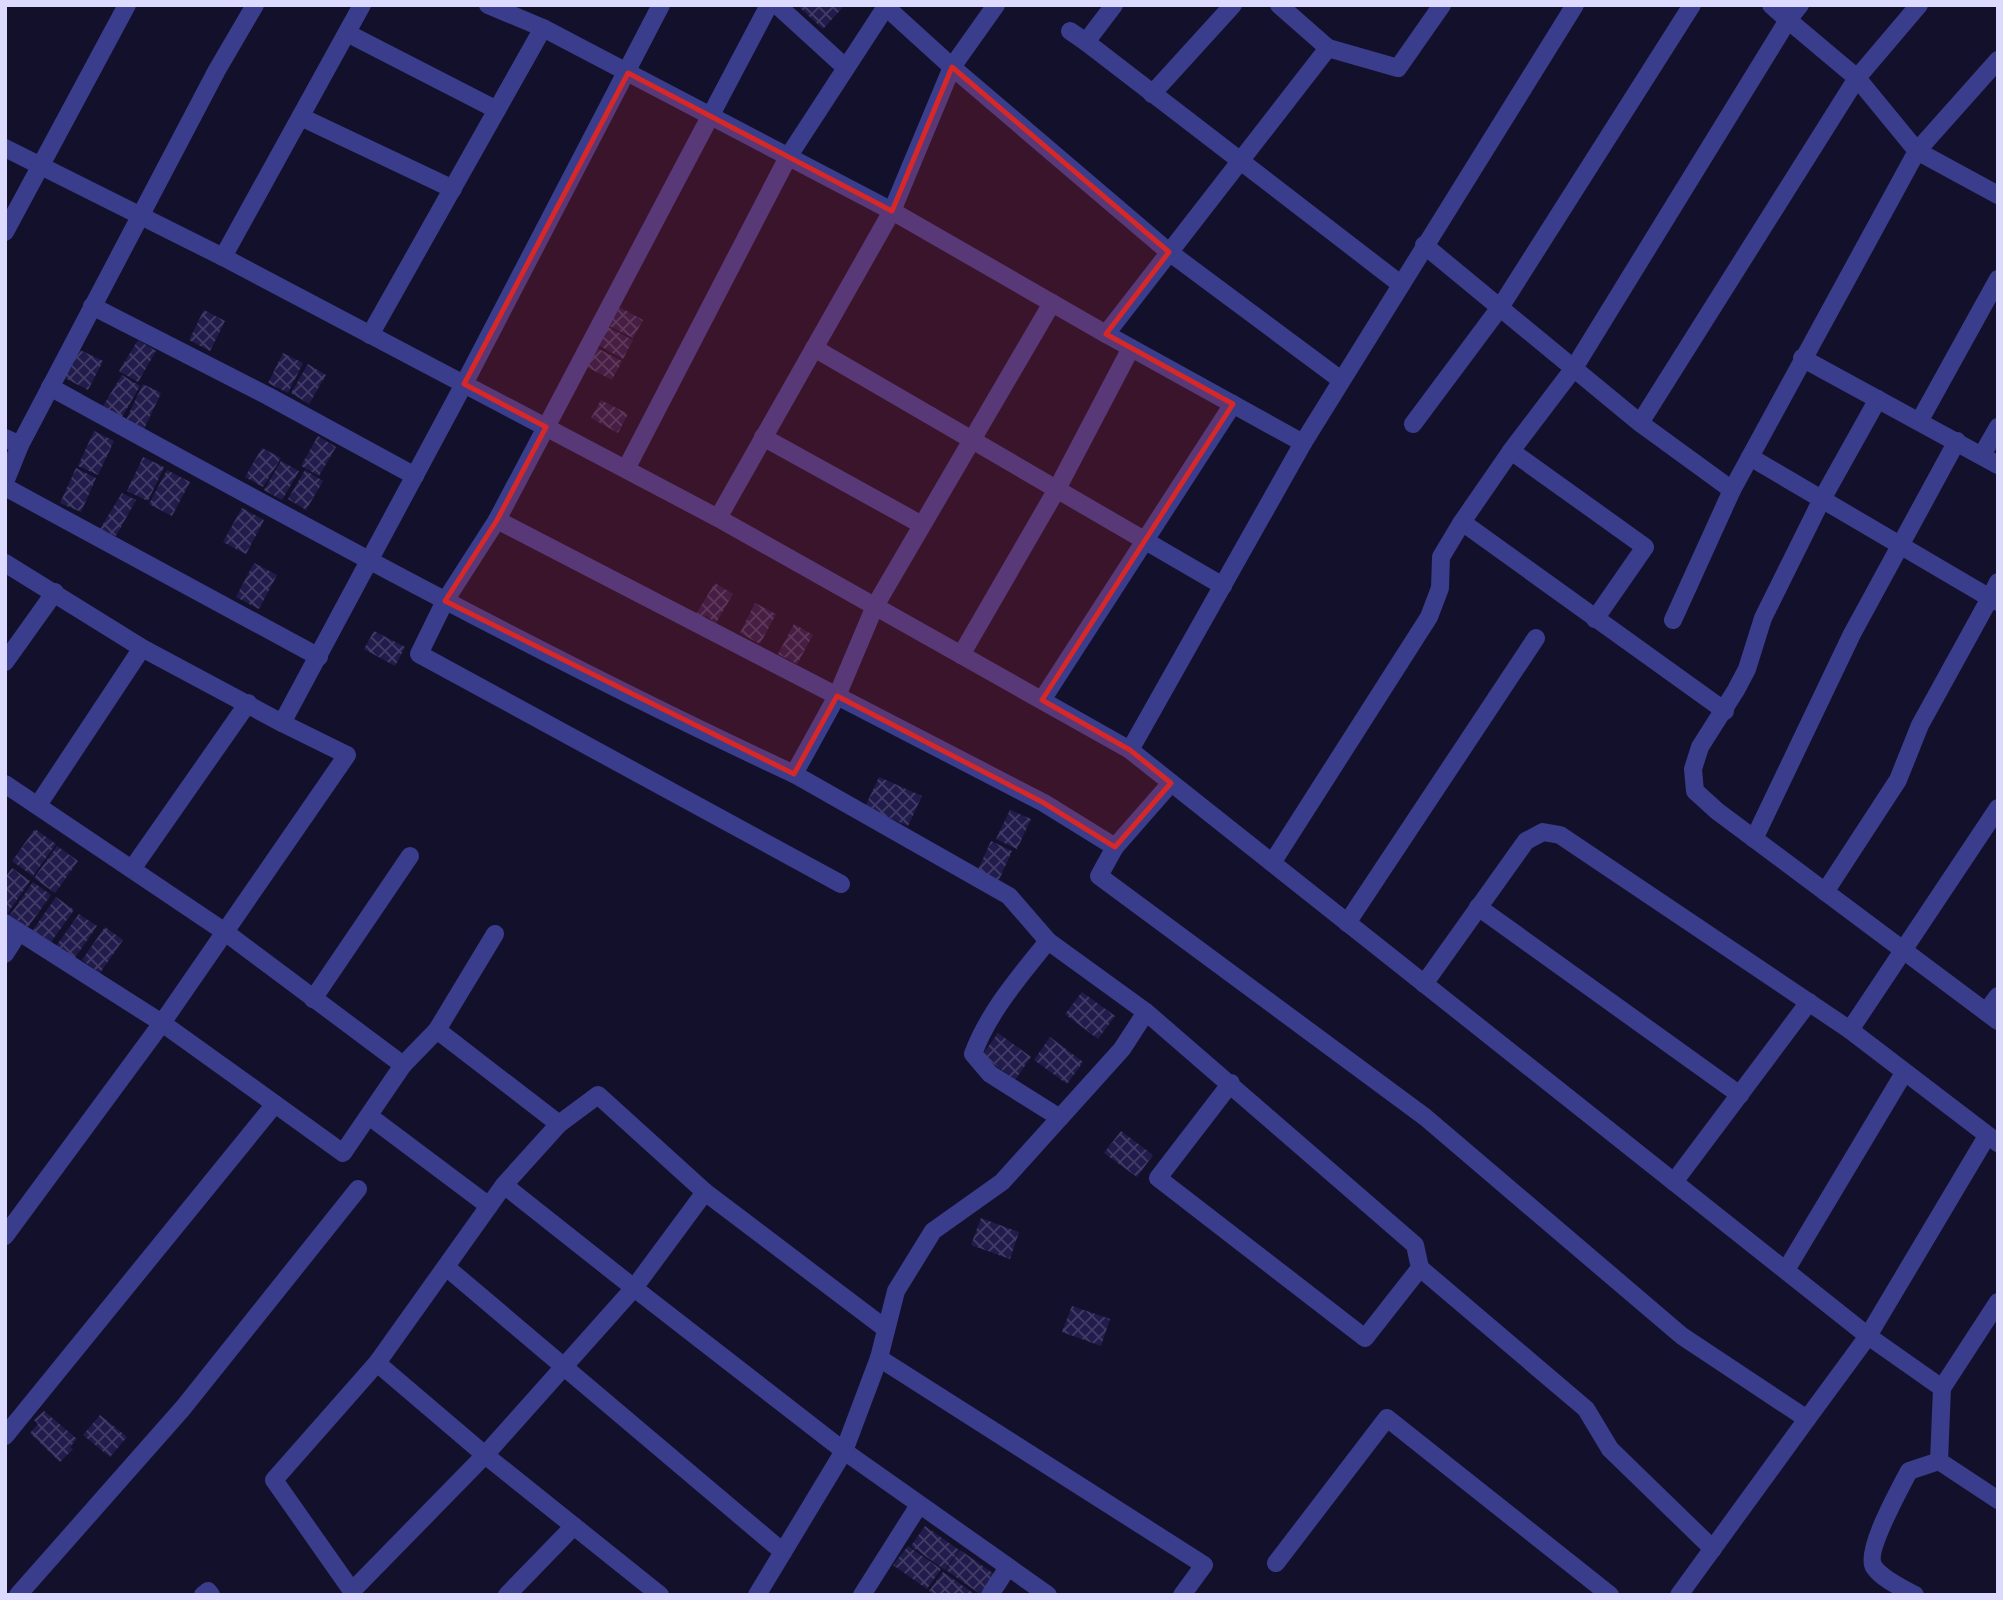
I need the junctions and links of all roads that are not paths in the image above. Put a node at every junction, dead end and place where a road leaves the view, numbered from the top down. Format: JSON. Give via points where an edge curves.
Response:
{"nodes":[{"id":1,"x":127,"y":5,"type":"edge"},
{"id":2,"x":255,"y":5,"type":"edge"},
{"id":3,"x":362,"y":5,"type":"edge"},
{"id":4,"x":488,"y":5,"type":"edge"},
{"id":5,"x":661,"y":5,"type":"edge"},
{"id":6,"x":769,"y":5,"type":"edge"},
{"id":7,"x":777,"y":5,"type":"edge"},
{"id":8,"x":996,"y":5,"type":"edge"},
{"id":9,"x":1114,"y":5,"type":"edge"},
{"id":10,"x":1233,"y":5,"type":"edge"},
{"id":11,"x":1279,"y":5,"type":"edge"},
{"id":12,"x":1441,"y":5,"type":"edge"},
{"id":13,"x":1575,"y":5,"type":"edge"},
{"id":14,"x":1692,"y":5,"type":"edge"},
{"id":15,"x":1771,"y":5,"type":"edge"},
{"id":16,"x":1800,"y":5,"type":"edge"},
{"id":17,"x":1919,"y":5,"type":"edge"},
{"id":18,"x":887,"y":6,"type":"edge"},
{"id":19,"x":1788,"y":20,"type":"junction"},
{"id":20,"x":544,"y":28,"type":"junction"},
{"id":21,"x":1070,"y":31,"type":"dead end"},
{"id":22,"x":347,"y":33,"type":"junction"},
{"id":23,"x":1086,"y":42,"type":"junction"},
{"id":24,"x":1328,"y":48,"type":"junction"},
{"id":25,"x":1998,"y":60,"type":"edge"},
{"id":26,"x":952,"y":67,"type":"junction"},
{"id":27,"x":846,"y":68,"type":"junction"},
{"id":28,"x":628,"y":73,"type":"junction"},
{"id":29,"x":1857,"y":78,"type":"junction"},
{"id":30,"x":1152,"y":94,"type":"junction"},
{"id":31,"x":497,"y":110,"type":"junction"},
{"id":32,"x":712,"y":116,"type":"junction"},
{"id":33,"x":301,"y":117,"type":"junction"},
{"id":34,"x":5,"y":148,"type":"edge"},
{"id":35,"x":1917,"y":151,"type":"junction"},
{"id":36,"x":788,"y":157,"type":"junction"},
{"id":37,"x":1240,"y":161,"type":"junction"},
{"id":38,"x":40,"y":166,"type":"junction"},
{"id":39,"x":453,"y":189,"type":"junction"},
{"id":40,"x":1998,"y":195,"type":"edge"},
{"id":41,"x":892,"y":211,"type":"junction"},
{"id":42,"x":140,"y":215,"type":"junction"},
{"id":43,"x":5,"y":232,"type":"edge"},
{"id":44,"x":1424,"y":245,"type":"junction"},
{"id":45,"x":1169,"y":252,"type":"junction"},
{"id":46,"x":223,"y":257,"type":"junction"},
{"id":47,"x":1998,"y":279,"type":"edge"},
{"id":48,"x":1399,"y":283,"type":"junction"},
{"id":49,"x":1052,"y":303,"type":"junction"},
{"id":50,"x":92,"y":306,"type":"junction"},
{"id":51,"x":1501,"y":306,"type":"junction"},
{"id":52,"x":1106,"y":334,"type":"junction"},
{"id":53,"x":370,"y":335,"type":"junction"},
{"id":54,"x":814,"y":348,"type":"junction"},
{"id":55,"x":1131,"y":348,"type":"junction"},
{"id":56,"x":1802,"y":358,"type":"junction"},
{"id":57,"x":1573,"y":368,"type":"junction"},
{"id":58,"x":1341,"y":380,"type":"junction"},
{"id":59,"x":464,"y":384,"type":"junction"},
{"id":60,"x":50,"y":387,"type":"junction"},
{"id":61,"x":1878,"y":399,"type":"junction"},
{"id":62,"x":1233,"y":404,"type":"junction"},
{"id":63,"x":1920,"y":420,"type":"junction"},
{"id":64,"x":1413,"y":424,"type":"dead end"},
{"id":65,"x":1640,"y":424,"type":"junction"},
{"id":66,"x":546,"y":427,"type":"junction"},
{"id":67,"x":1998,"y":427,"type":"edge"},
{"id":68,"x":763,"y":437,"type":"junction"},
{"id":69,"x":972,"y":440,"type":"junction"},
{"id":70,"x":1957,"y":441,"type":"junction"},
{"id":71,"x":13,"y":442,"type":"edge"},
{"id":72,"x":1303,"y":443,"type":"junction"},
{"id":73,"x":1511,"y":451,"type":"junction"},
{"id":74,"x":1982,"y":455,"type":"junction"},
{"id":75,"x":1750,"y":457,"type":"junction"},
{"id":76,"x":1998,"y":465,"type":"edge"},
{"id":77,"x":626,"y":469,"type":"junction"},
{"id":78,"x":415,"y":475,"type":"junction"},
{"id":79,"x":5,"y":485,"type":"edge"},
{"id":80,"x":1057,"y":489,"type":"junction"},
{"id":81,"x":1732,"y":489,"type":"junction"},
{"id":82,"x":1821,"y":501,"type":"junction"},
{"id":83,"x":718,"y":518,"type":"junction"},
{"id":84,"x":497,"y":520,"type":"junction"},
{"id":85,"x":1462,"y":522,"type":"junction"},
{"id":86,"x":922,"y":525,"type":"junction"},
{"id":87,"x":1145,"y":540,"type":"junction"},
{"id":88,"x":1898,"y":544,"type":"junction"},
{"id":89,"x":370,"y":561,"type":"junction"},
{"id":90,"x":5,"y":563,"type":"edge"},
{"id":91,"x":1223,"y":586,"type":"junction"},
{"id":92,"x":55,"y":592,"type":"junction"},
{"id":93,"x":1995,"y":594,"type":"edge"},
{"id":94,"x":445,"y":601,"type":"junction"},
{"id":95,"x":875,"y":606,"type":"junction"},
{"id":96,"x":1595,"y":619,"type":"junction"},
{"id":97,"x":1673,"y":620,"type":"dead end"},
{"id":98,"x":1536,"y":638,"type":"dead end"},
{"id":99,"x":142,"y":648,"type":"junction"},
{"id":100,"x":961,"y":655,"type":"junction"},
{"id":101,"x":319,"y":657,"type":"junction"},
{"id":102,"x":5,"y":662,"type":"edge"},
{"id":103,"x":837,"y":696,"type":"junction"},
{"id":104,"x":1042,"y":700,"type":"junction"},
{"id":105,"x":248,"y":703,"type":"junction"},
{"id":106,"x":1725,"y":711,"type":"junction"},
{"id":107,"x":282,"y":723,"type":"junction"},
{"id":108,"x":1130,"y":750,"type":"junction"},
{"id":109,"x":794,"y":774,"type":"junction"},
{"id":110,"x":1171,"y":783,"type":"junction"},
{"id":111,"x":5,"y":784,"type":"edge"},
{"id":112,"x":38,"y":805,"type":"junction"},
{"id":113,"x":1998,"y":808,"type":"edge"},
{"id":114,"x":1755,"y":839,"type":"junction"},
{"id":115,"x":1115,"y":847,"type":"junction"},
{"id":116,"x":410,"y":856,"type":"dead end"},
{"id":117,"x":1272,"y":863,"type":"junction"},
{"id":118,"x":132,"y":869,"type":"junction"},
{"id":119,"x":841,"y":884,"type":"dead end"},
{"id":120,"x":1825,"y":892,"type":"junction"},
{"id":121,"x":1479,"y":907,"type":"junction"},
{"id":122,"x":1347,"y":923,"type":"junction"},
{"id":123,"x":12,"y":928,"type":"edge"},
{"id":124,"x":225,"y":932,"type":"junction"},
{"id":125,"x":495,"y":934,"type":"dead end"},
{"id":126,"x":1048,"y":942,"type":"junction"},
{"id":127,"x":1904,"y":952,"type":"junction"},
{"id":128,"x":5,"y":954,"type":"edge"},
{"id":129,"x":1424,"y":984,"type":"junction"},
{"id":130,"x":1998,"y":996,"type":"edge"},
{"id":131,"x":313,"y":999,"type":"junction"},
{"id":132,"x":1809,"y":1002,"type":"junction"},
{"id":133,"x":1146,"y":1012,"type":"junction"},
{"id":134,"x":1992,"y":1017,"type":"edge"},
{"id":135,"x":162,"y":1023,"type":"junction"},
{"id":136,"x":437,"y":1030,"type":"junction"},
{"id":137,"x":1850,"y":1030,"type":"junction"},
{"id":138,"x":403,"y":1065,"type":"junction"},
{"id":139,"x":1904,"y":1073,"type":"junction"},
{"id":140,"x":1231,"y":1083,"type":"junction"},
{"id":141,"x":1741,"y":1095,"type":"junction"},
{"id":142,"x":275,"y":1104,"type":"junction"},
{"id":143,"x":369,"y":1116,"type":"junction"},
{"id":144,"x":1060,"y":1118,"type":"junction"},
{"id":145,"x":559,"y":1124,"type":"junction"},
{"id":146,"x":1992,"y":1139,"type":"edge"},
{"id":147,"x":1674,"y":1182,"type":"junction"},
{"id":148,"x":505,"y":1185,"type":"junction"},
{"id":149,"x":358,"y":1189,"type":"dead end"},
{"id":150,"x":705,"y":1192,"type":"junction"},
{"id":151,"x":489,"y":1206,"type":"junction"},
{"id":152,"x":5,"y":1236,"type":"edge"},
{"id":153,"x":446,"y":1267,"type":"junction"},
{"id":154,"x":1420,"y":1268,"type":"junction"},
{"id":155,"x":1786,"y":1270,"type":"junction"},
{"id":156,"x":634,"y":1288,"type":"junction"},
{"id":157,"x":1998,"y":1302,"type":"edge"},
{"id":158,"x":886,"y":1329,"type":"junction"},
{"id":159,"x":1868,"y":1336,"type":"junction"},
{"id":160,"x":879,"y":1359,"type":"junction"},
{"id":161,"x":377,"y":1363,"type":"junction"},
{"id":162,"x":564,"y":1368,"type":"junction"},
{"id":163,"x":1942,"y":1388,"type":"junction"},
{"id":164,"x":1807,"y":1419,"type":"junction"},
{"id":165,"x":5,"y":1436,"type":"edge"},
{"id":166,"x":844,"y":1451,"type":"junction"},
{"id":167,"x":485,"y":1455,"type":"junction"},
{"id":168,"x":1939,"y":1461,"type":"junction"},
{"id":169,"x":1998,"y":1500,"type":"edge"},
{"id":170,"x":919,"y":1505,"type":"junction"},
{"id":171,"x":574,"y":1526,"type":"junction"},
{"id":172,"x":1713,"y":1549,"type":"junction"},
{"id":173,"x":783,"y":1552,"type":"junction"},
{"id":174,"x":1276,"y":1563,"type":"dead end"},
{"id":175,"x":1008,"y":1567,"type":"junction"},
{"id":176,"x":763,"y":1592,"type":"edge"},
{"id":177,"x":351,"y":1594,"type":"edge"},
{"id":178,"x":18,"y":1595,"type":"edge"},
{"id":179,"x":203,"y":1595,"type":"edge"},
{"id":180,"x":211,"y":1595,"type":"edge"},
{"id":181,"x":507,"y":1595,"type":"edge"},
{"id":182,"x":660,"y":1595,"type":"edge"},
{"id":183,"x":862,"y":1595,"type":"edge"},
{"id":184,"x":990,"y":1595,"type":"edge"},
{"id":185,"x":1048,"y":1595,"type":"edge"},
{"id":186,"x":1182,"y":1595,"type":"edge"},
{"id":187,"x":1610,"y":1595,"type":"edge"},
{"id":188,"x":1679,"y":1595,"type":"edge"},
{"id":189,"x":1915,"y":1595,"type":"edge"}],
"edges":[{"from":1,"to":38,"type":"street"},
{"from":2,"to":42,"type":"street"},
{"from":3,"to":22,"type":"street"},
{"from":4,"to":20,"type":"street"},
{"from":5,"to":28,"type":"street"},
{"from":6,"to":32,"type":"street"},
{"from":7,"to":27,"type":"street"},
{"from":8,"to":26,"type":"street"},
{"from":9,"to":23,"type":"street"},
{"from":10,"to":30,"type":"street"},
{"from":11,"to":24,"type":"street"},
{"from":12,"to":24,"type":"street","via":[[1398,68]]},
{"from":13,"to":44,"type":"street"},
{"from":14,"to":51,"type":"street"},
{"from":15,"to":19,"type":"street"},
{"from":16,"to":19,"type":"street"},
{"from":17,"to":29,"type":"street"},
{"from":18,"to":26,"type":"street"},
{"from":18,"to":27,"type":"street"},
{"from":19,"to":29,"type":"street"},
{"from":19,"to":57,"type":"street"},
{"from":20,"to":28,"type":"street"},
{"from":20,"to":31,"type":"street"},
{"from":21,"to":23,"type":"street"},
{"from":22,"to":31,"type":"street"},
{"from":22,"to":33,"type":"street"},
{"from":23,"to":30,"type":"street"},
{"from":24,"to":37,"type":"street"},
{"from":25,"to":35,"type":"street"},
{"from":26,"to":41,"type":"street"},
{"from":26,"to":45,"type":"street"},
{"from":27,"to":36,"type":"street"},
{"from":28,"to":32,"type":"street"},
{"from":28,"to":59,"type":"street"},
{"from":29,"to":35,"type":"street"},
{"from":29,"to":65,"type":"street"},
{"from":30,"to":37,"type":"street"},
{"from":31,"to":39,"type":"street"},
{"from":32,"to":36,"type":"street"},
{"from":32,"to":66,"type":"street"},
{"from":33,"to":39,"type":"street"},
{"from":33,"to":46,"type":"street"},
{"from":34,"to":38,"type":"street"},
{"from":35,"to":40,"type":"street"},
{"from":35,"to":56,"type":"street"},
{"from":36,"to":41,"type":"street"},
{"from":36,"to":77,"type":"street"},
{"from":37,"to":45,"type":"street"},
{"from":37,"to":48,"type":"street"},
{"from":38,"to":42,"type":"street"},
{"from":38,"to":43,"type":"street"},
{"from":39,"to":53,"type":"street"},
{"from":41,"to":49,"type":"street"},
{"from":41,"to":54,"type":"street"},
{"from":42,"to":46,"type":"street"},
{"from":42,"to":50,"type":"street"},
{"from":44,"to":48,"type":"street"},
{"from":44,"to":51,"type":"street"},
{"from":45,"to":52,"type":"street"},
{"from":45,"to":58,"type":"street"},
{"from":46,"to":53,"type":"street"},
{"from":47,"to":63,"type":"street"},
{"from":48,"to":58,"type":"street"},
{"from":49,"to":52,"type":"street"},
{"from":49,"to":69,"type":"street"},
{"from":50,"to":60,"type":"street"},
{"from":50,"to":78,"type":"street"},
{"from":51,"to":57,"type":"street"},
{"from":51,"to":64,"type":"street"},
{"from":52,"to":55,"type":"street"},
{"from":53,"to":59,"type":"street"},
{"from":54,"to":68,"type":"street"},
{"from":54,"to":69,"type":"street"},
{"from":55,"to":62,"type":"street"},
{"from":55,"to":80,"type":"street"},
{"from":56,"to":61,"type":"street"},
{"from":56,"to":75,"type":"street"},
{"from":57,"to":65,"type":"street"},
{"from":57,"to":73,"type":"street"},
{"from":58,"to":72,"type":"street"},
{"from":59,"to":66,"type":"street"},
{"from":59,"to":78,"type":"street"},
{"from":60,"to":71,"type":"street"},
{"from":60,"to":89,"type":"street"},
{"from":61,"to":63,"type":"street"},
{"from":61,"to":82,"type":"street"},
{"from":62,"to":72,"type":"street"},
{"from":62,"to":87,"type":"street"},
{"from":63,"to":70,"type":"street"},
{"from":65,"to":81,"type":"street"},
{"from":66,"to":77,"type":"street"},
{"from":66,"to":84,"type":"street"},
{"from":67,"to":74,"type":"street"},
{"from":68,"to":83,"type":"street"},
{"from":68,"to":86,"type":"street"},
{"from":69,"to":80,"type":"street"},
{"from":69,"to":86,"type":"street"},
{"from":70,"to":74,"type":"street"},
{"from":70,"to":88,"type":"street"},
{"from":71,"to":79,"type":"street"},
{"from":72,"to":91,"type":"street"},
{"from":73,"to":85,"type":"street"},
{"from":73,"to":96,"type":"street","via":[[1645,547]]},
{"from":74,"to":76,"type":"street"},
{"from":75,"to":81,"type":"street"},
{"from":75,"to":82,"type":"street"},
{"from":77,"to":83,"type":"street"},
{"from":78,"to":89,"type":"street"},
{"from":79,"to":101,"type":"street"},
{"from":80,"to":87,"type":"street"},
{"from":80,"to":100,"type":"street"},
{"from":81,"to":97,"type":"street"},
{"from":82,"to":88,"type":"street"},
{"from":82,"to":106,"type":"street","via":[[1763,618],[1747,669]]},
{"from":83,"to":95,"type":"street"},
{"from":84,"to":94,"type":"street"},
{"from":84,"to":103,"type":"street"},
{"from":85,"to":96,"type":"street"},
{"from":85,"to":117,"type":"street","via":[[1441,557],[1440,588],[1429,617]]},
{"from":86,"to":95,"type":"street"},
{"from":87,"to":91,"type":"street"},
{"from":87,"to":104,"type":"street"},
{"from":88,"to":93,"type":"street"},
{"from":88,"to":114,"type":"street"},
{"from":89,"to":94,"type":"street"},
{"from":89,"to":101,"type":"street"},
{"from":90,"to":92,"type":"street"},
{"from":91,"to":108,"type":"street"},
{"from":92,"to":99,"type":"street"},
{"from":92,"to":102,"type":"street"},
{"from":93,"to":120,"type":"street","via":[[1920,725],[1898,780]]},
{"from":94,"to":109,"type":"street","via":[[648,706]]},
{"from":94,"to":119,"type":"street","via":[[419,654]]},
{"from":95,"to":100,"type":"street"},
{"from":95,"to":103,"type":"street"},
{"from":96,"to":106,"type":"street"},
{"from":98,"to":122,"type":"street"},
{"from":99,"to":105,"type":"street"},
{"from":99,"to":112,"type":"street"},
{"from":100,"to":104,"type":"street"},
{"from":101,"to":107,"type":"street"},
{"from":103,"to":109,"type":"street"},
{"from":103,"to":115,"type":"street","via":[[1044,803]]},
{"from":104,"to":108,"type":"street"},
{"from":105,"to":107,"type":"street"},
{"from":105,"to":118,"type":"street"},
{"from":106,"to":114,"type":"street","via":[[1700,747],[1693,769],[1695,790]]},
{"from":107,"to":124,"type":"street","via":[[347,755]]},
{"from":108,"to":110,"type":"street"},
{"from":109,"to":126,"type":"street","via":[[1009,896]]},
{"from":110,"to":115,"type":"street"},
{"from":110,"to":117,"type":"street"},
{"from":111,"to":112,"type":"street"},
{"from":112,"to":118,"type":"street"},
{"from":113,"to":127,"type":"street"},
{"from":114,"to":120,"type":"street"},
{"from":115,"to":164,"type":"street","via":[[1099,876],[1425,1117],[1682,1336]]},
{"from":116,"to":131,"type":"street"},
{"from":117,"to":122,"type":"street"},
{"from":118,"to":124,"type":"street"},
{"from":120,"to":127,"type":"street"},
{"from":121,"to":129,"type":"street"},
{"from":121,"to":132,"type":"street","via":[[1526,841],[1543,832],[1560,835]]},
{"from":121,"to":141,"type":"street"},
{"from":122,"to":129,"type":"street"},
{"from":123,"to":128,"type":"street"},
{"from":123,"to":135,"type":"street"},
{"from":124,"to":131,"type":"street"},
{"from":124,"to":135,"type":"street"},
{"from":125,"to":136,"type":"street"},
{"from":126,"to":133,"type":"street"},
{"from":126,"to":144,"type":"street","via":[[987,1023],[973,1054],[989,1074]]},
{"from":127,"to":134,"type":"street"},
{"from":127,"to":137,"type":"street"},
{"from":129,"to":147,"type":"street"},
{"from":130,"to":134,"type":"street"},
{"from":131,"to":138,"type":"street"},
{"from":132,"to":137,"type":"street"},
{"from":132,"to":141,"type":"street"},
{"from":133,"to":140,"type":"street"},
{"from":133,"to":144,"type":"street","via":[[1122,1049]]},
{"from":135,"to":142,"type":"street"},
{"from":135,"to":152,"type":"street"},
{"from":136,"to":138,"type":"street"},
{"from":136,"to":145,"type":"street"},
{"from":137,"to":139,"type":"street"},
{"from":138,"to":143,"type":"street"},
{"from":139,"to":146,"type":"street"},
{"from":139,"to":155,"type":"street"},
{"from":140,"to":154,"type":"street","via":[[1415,1245]]},
{"from":140,"to":154,"type":"street","via":[[1158,1178],[1364,1338]]},
{"from":141,"to":147,"type":"street"},
{"from":142,"to":143,"type":"street","via":[[343,1153]]},
{"from":142,"to":165,"type":"street"},
{"from":143,"to":151,"type":"street"},
{"from":144,"to":158,"type":"street","via":[[1002,1182],[933,1231],[896,1291]]},
{"from":145,"to":148,"type":"street"},
{"from":145,"to":150,"type":"street","via":[[598,1095]]},
{"from":146,"to":159,"type":"street"},
{"from":147,"to":155,"type":"street"},
{"from":148,"to":151,"type":"street"},
{"from":148,"to":156,"type":"street"},
{"from":149,"to":178,"type":"street","via":[[183,1408]]},
{"from":150,"to":156,"type":"street"},
{"from":150,"to":158,"type":"street"},
{"from":151,"to":153,"type":"street"},
{"from":153,"to":161,"type":"street"},
{"from":153,"to":162,"type":"street"},
{"from":154,"to":172,"type":"street","via":[[1586,1409],[1611,1449]]},
{"from":155,"to":159,"type":"street"},
{"from":156,"to":162,"type":"street"},
{"from":156,"to":166,"type":"street"},
{"from":157,"to":163,"type":"street"},
{"from":158,"to":160,"type":"street"},
{"from":159,"to":163,"type":"street"},
{"from":159,"to":164,"type":"street"},
{"from":160,"to":166,"type":"street"},
{"from":160,"to":186,"type":"street","via":[[1204,1565]]},
{"from":161,"to":167,"type":"street"},
{"from":161,"to":177,"type":"street","via":[[274,1480]]},
{"from":162,"to":167,"type":"street"},
{"from":162,"to":173,"type":"street"},
{"from":163,"to":168,"type":"street"},
{"from":164,"to":172,"type":"street"},
{"from":166,"to":170,"type":"street"},
{"from":166,"to":173,"type":"street"},
{"from":167,"to":171,"type":"street"},
{"from":167,"to":177,"type":"street"},
{"from":168,"to":169,"type":"street"},
{"from":168,"to":189,"type":"street","via":[[1909,1471],[1871,1560],[1875,1568]]},
{"from":170,"to":175,"type":"street"},
{"from":170,"to":183,"type":"street"},
{"from":171,"to":181,"type":"street"},
{"from":171,"to":182,"type":"street"},
{"from":172,"to":188,"type":"street"},
{"from":173,"to":176,"type":"street"},
{"from":174,"to":187,"type":"street","via":[[1387,1418]]},
{"from":175,"to":184,"type":"street"},
{"from":175,"to":185,"type":"street"},
{"from":179,"to":180,"type":"street","via":[[208,1591]]}]}
